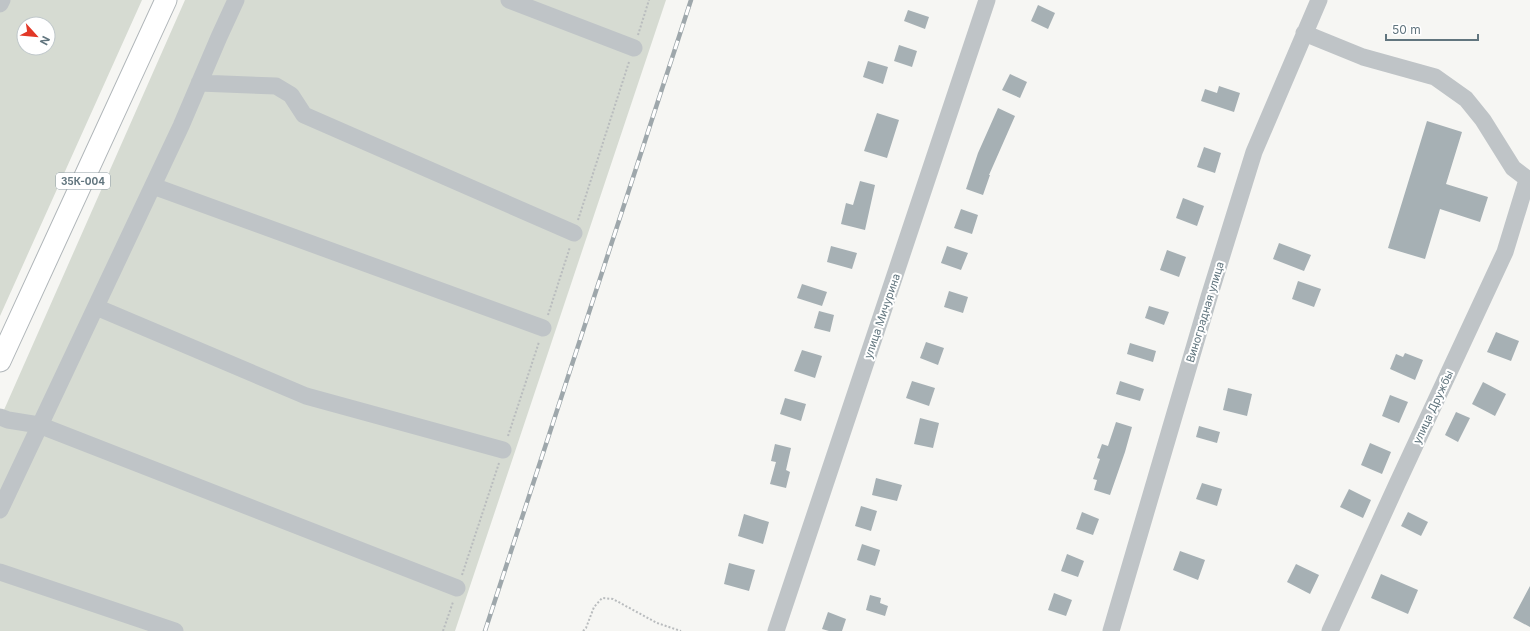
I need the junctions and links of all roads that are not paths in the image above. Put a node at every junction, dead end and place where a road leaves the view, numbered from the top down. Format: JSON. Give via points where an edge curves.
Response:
{"nodes":[{"id":1,"x":2,"y":0,"type":"edge"},
{"id":2,"x":166,"y":0,"type":"edge"},
{"id":3,"x":236,"y":0,"type":"edge"},
{"id":4,"x":509,"y":0,"type":"edge"},
{"id":5,"x":986,"y":0,"type":"edge"},
{"id":6,"x":1319,"y":0,"type":"edge"},
{"id":7,"x":0,"y":4,"type":"edge"},
{"id":8,"x":1304,"y":33,"type":"junction"},
{"id":9,"x":634,"y":48,"type":"dead end"},
{"id":10,"x":199,"y":83,"type":"junction"},
{"id":11,"x":1528,"y":180,"type":"edge"},
{"id":12,"x":153,"y":186,"type":"junction"},
{"id":13,"x":574,"y":233,"type":"dead end"},
{"id":14,"x":96,"y":307,"type":"junction"},
{"id":15,"x":543,"y":328,"type":"dead end"},
{"id":16,"x":0,"y":361,"type":"edge"},
{"id":17,"x":0,"y":417,"type":"edge"},
{"id":18,"x":39,"y":426,"type":"junction"},
{"id":19,"x":503,"y":450,"type":"dead end"},
{"id":20,"x":0,"y":510,"type":"edge"},
{"id":21,"x":0,"y":572,"type":"edge"},
{"id":22,"x":457,"y":588,"type":"dead end"},
{"id":23,"x":175,"y":631,"type":"edge"},
{"id":24,"x":776,"y":631,"type":"edge"},
{"id":25,"x":1111,"y":631,"type":"edge"},
{"id":26,"x":1330,"y":631,"type":"edge"}],
"edges":[{"from":1,"to":7,"type":"street"},
{"from":2,"to":16,"type":"main road","number":"35К-004"},
{"from":3,"to":10,"type":"street"},
{"from":4,"to":9,"type":"street"},
{"from":5,"to":24,"type":"street","name":"улица Мичурина"},
{"from":6,"to":8,"type":"street","name":"Виноградная улица"},
{"from":8,"to":11,"type":"street","via":[[1363,57],[1435,78],[1466,99],[1483,120],[1513,168]]},
{"from":8,"to":25,"type":"street","name":"Виноградная улица","via":[[1254,152]]},
{"from":10,"to":12,"type":"street","via":[[182,126]]},
{"from":10,"to":13,"type":"street","via":[[276,86],[291,95],[304,115]]},
{"from":11,"to":26,"type":"street","name":"улица Дружбы","via":[[1505,252]]},
{"from":12,"to":14,"type":"street"},
{"from":12,"to":15,"type":"street"},
{"from":14,"to":18,"type":"street"},
{"from":14,"to":19,"type":"street","via":[[306,396]]},
{"from":17,"to":18,"type":"street"},
{"from":18,"to":20,"type":"street"},
{"from":18,"to":22,"type":"street"},
{"from":21,"to":23,"type":"street"}]}
